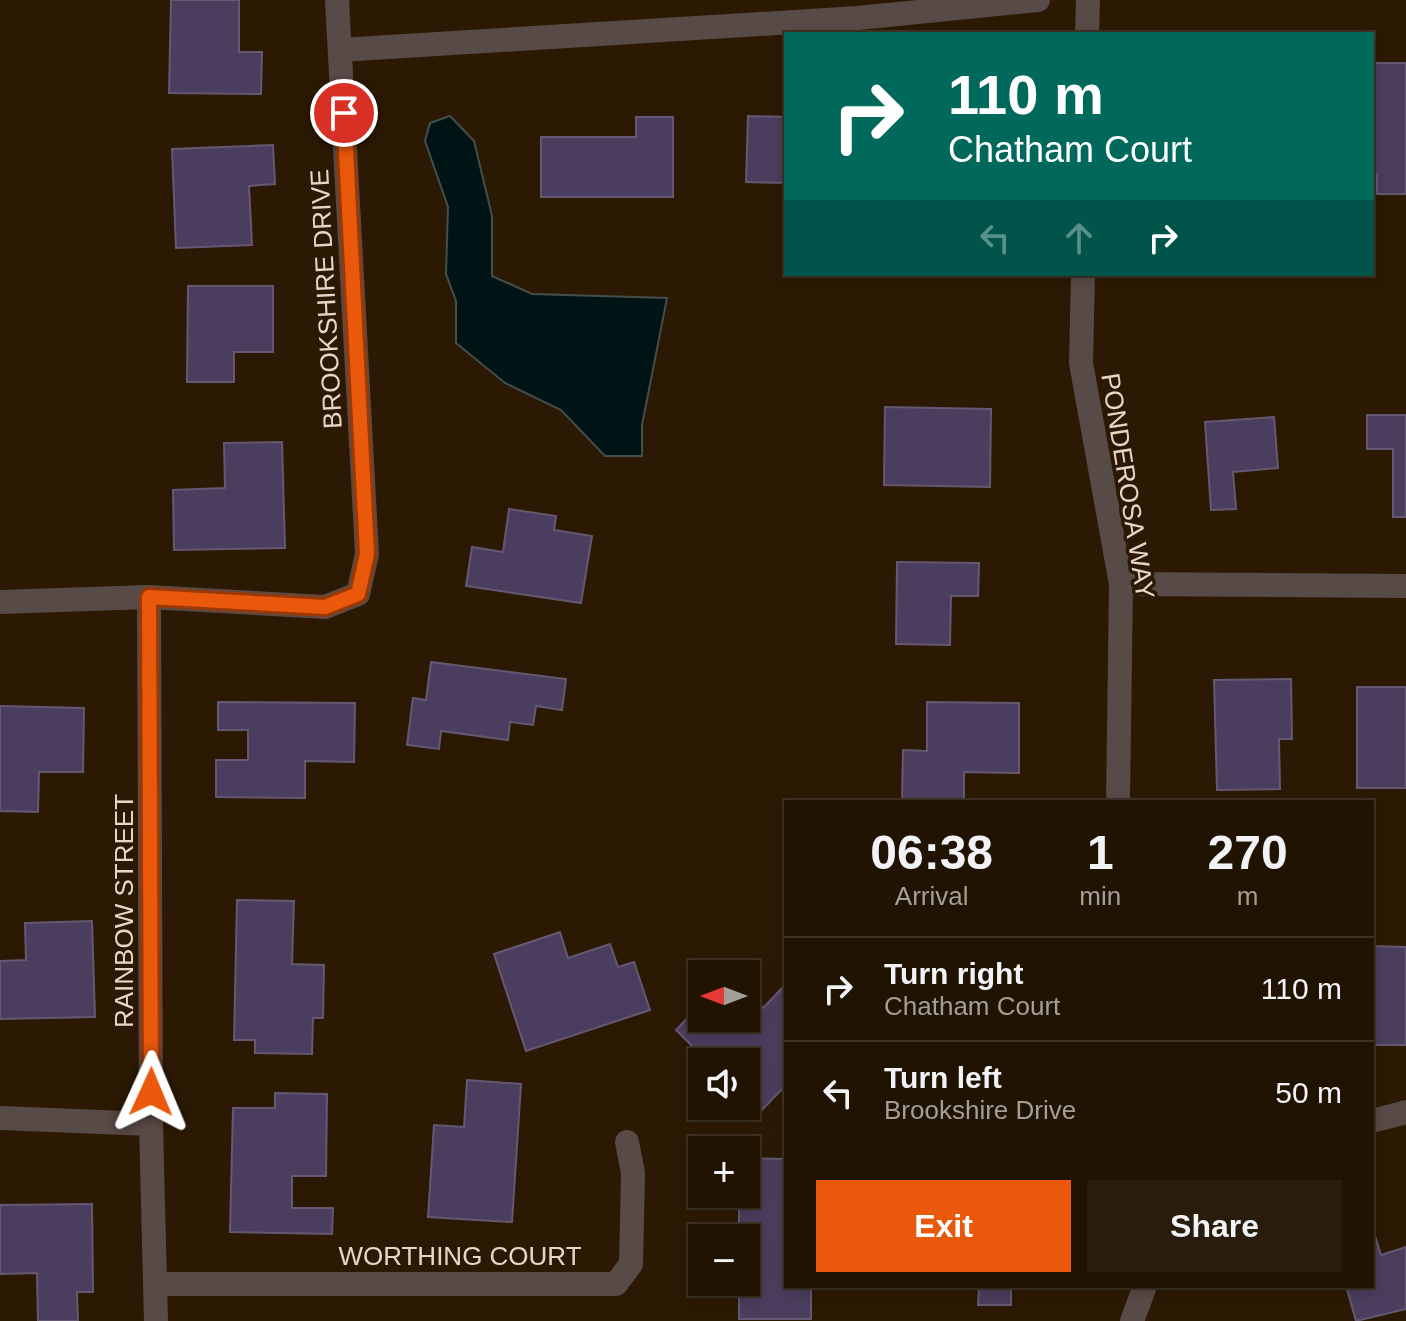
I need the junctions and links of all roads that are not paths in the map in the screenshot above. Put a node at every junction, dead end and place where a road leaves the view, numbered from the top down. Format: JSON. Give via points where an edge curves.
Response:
{"nodes":[{"id":1,"x":337,"y":0,"type":"edge"},
{"id":2,"x":1038,"y":0,"type":"edge"},
{"id":3,"x":1088,"y":0,"type":"edge"},
{"id":4,"x":858,"y":9,"type":"edge"},
{"id":5,"x":1087,"y":32,"type":"edge"},
{"id":6,"x":340,"y":50,"type":"junction"},
{"id":7,"x":1083,"y":276,"type":"edge"},
{"id":8,"x":1121,"y":584,"type":"junction"},
{"id":9,"x":1406,"y":586,"type":"edge"},
{"id":10,"x":149,"y":597,"type":"junction"},
{"id":11,"x":0,"y":602,"type":"edge"},
{"id":12,"x":1118,"y":800,"type":"edge"},
{"id":13,"x":1406,"y":1112,"type":"edge"},
{"id":14,"x":0,"y":1118,"type":"edge"},
{"id":15,"x":1374,"y":1120,"type":"edge"},
{"id":16,"x":151,"y":1124,"type":"junction"},
{"id":17,"x":627,"y":1142,"type":"dead end"},
{"id":18,"x":156,"y":1284,"type":"junction"},
{"id":19,"x":1144,"y":1288,"type":"edge"},
{"id":20,"x":156,"y":1321,"type":"edge"},
{"id":21,"x":1132,"y":1321,"type":"edge"}],
"edges":[{"from":1,"to":6,"type":"street","name":"BROOKSHIRE DRIVE"},
{"from":2,"to":4,"type":"street"},
{"from":3,"to":5,"type":"street"},
{"from":4,"to":6,"type":"street"},
{"from":6,"to":10,"type":"street","name":"BROOKSHIRE DRIVE","via":[[367,554],[358,594],[325,607]]},
{"from":7,"to":8,"type":"street","name":"PONDEROSA WAY","via":[[1081,363]]},
{"from":8,"to":9,"type":"street"},
{"from":8,"to":12,"type":"street","name":"PONDEROSA WAY"},
{"from":10,"to":11,"type":"street"},
{"from":10,"to":16,"type":"street","name":"RAINBOW STREET"},
{"from":13,"to":15,"type":"street"},
{"from":14,"to":16,"type":"street"},
{"from":16,"to":18,"type":"street","name":"RAINBOW STREET"},
{"from":17,"to":18,"type":"street","name":"WORTHING COURT","via":[[633,1173],[631,1264],[616,1284]]},
{"from":18,"to":20,"type":"street","name":"RAINBOW STREET"},
{"from":19,"to":21,"type":"street"}]}
